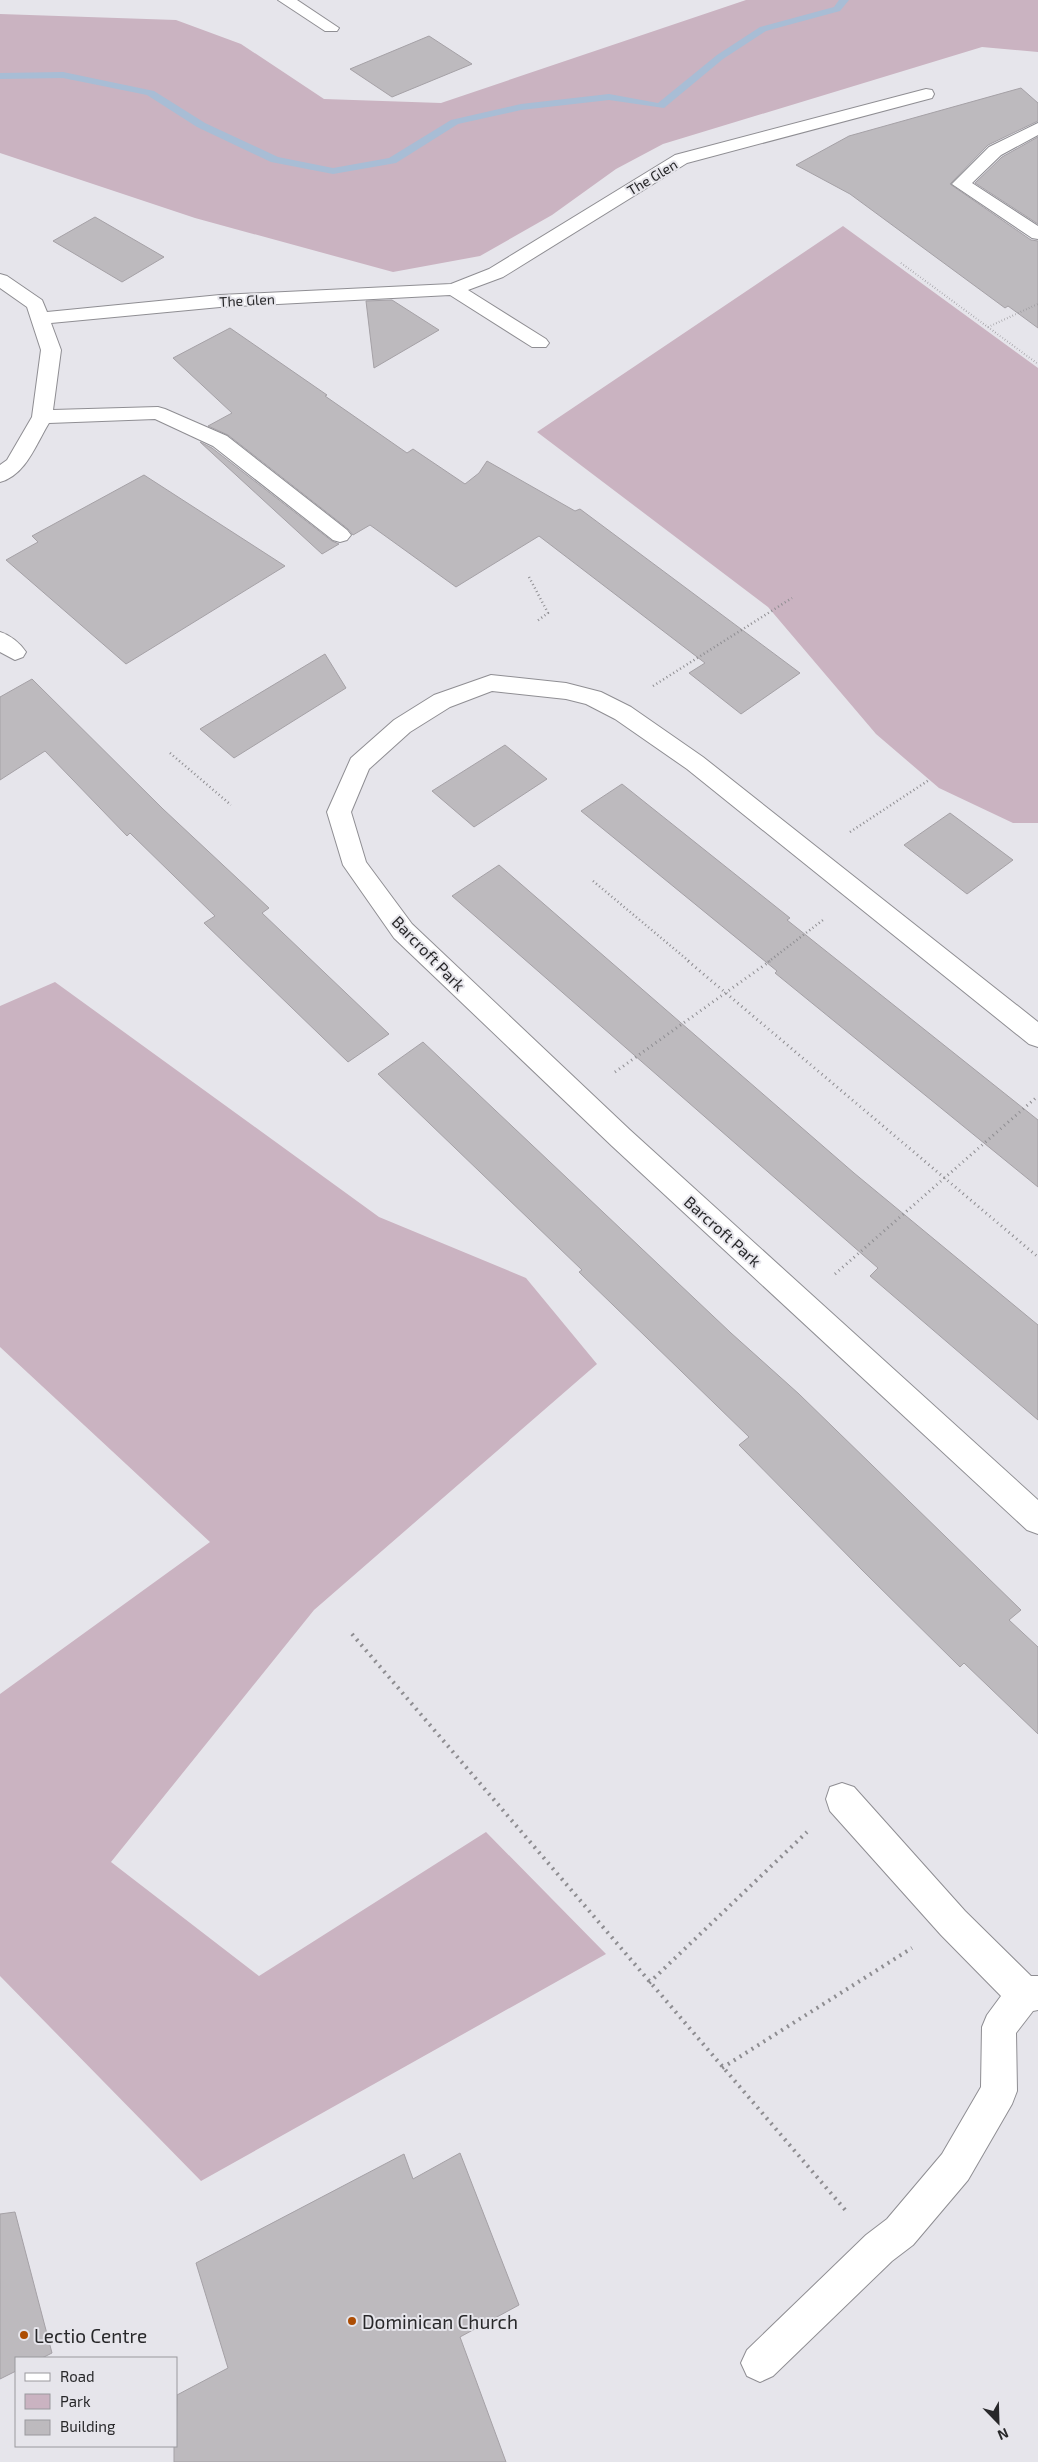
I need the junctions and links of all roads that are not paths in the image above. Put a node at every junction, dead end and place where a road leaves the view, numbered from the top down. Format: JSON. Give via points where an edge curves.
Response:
{"nodes":[{"id":1,"x":286,"y":0,"type":"edge"},
{"id":2,"x":331,"y":28,"type":"dead end"},
{"id":3,"x":926,"y":94,"type":"dead end"},
{"id":4,"x":1038,"y":128,"type":"edge"},
{"id":5,"x":1038,"y":234,"type":"edge"},
{"id":6,"x":0,"y":280,"type":"edge"},
{"id":7,"x":454,"y":289,"type":"junction"},
{"id":8,"x":40,"y":318,"type":"junction"},
{"id":9,"x":539,"y":343,"type":"dead end"},
{"id":10,"x":42,"y":417,"type":"junction"},
{"id":11,"x":0,"y":475,"type":"edge"},
{"id":12,"x":340,"y":535,"type":"dead end"},
{"id":13,"x":1038,"y":1037,"type":"edge"},
{"id":14,"x":1038,"y":1520,"type":"edge"},
{"id":15,"x":842,"y":1799,"type":"road end"},
{"id":16,"x":1031,"y":1994,"type":"edge"},
{"id":17,"x":760,"y":2363,"type":"dead end"}],
"edges":[{"from":1,"to":2,"type":"street"},
{"from":3,"to":7,"type":"street","name":"The Glen","via":[[681,160],[496,273]]},
{"from":4,"to":5,"type":"street","via":[[995,151],[961,184]]},
{"from":6,"to":8,"type":"street","via":[[35,304]]},
{"from":7,"to":8,"type":"street","name":"The Glen","via":[[220,301]]},
{"from":7,"to":9,"type":"street"},
{"from":8,"to":10,"type":"street","via":[[51,350]]},
{"from":10,"to":11,"type":"street","via":[[15,464]]},
{"from":10,"to":12,"type":"street","via":[[158,413],[220,441]]},
{"from":13,"to":14,"type":"street","name":"Barcroft Park","via":[[695,763],[623,713],[593,698],[566,691],[491,683],[442,701],[402,726],[359,764],[339,812],[355,865],[403,931],[578,1097]]},
{"from":15,"to":16,"type":"street","via":[[953,1923]]},
{"from":16,"to":17,"type":"street","via":[[998,2026],[999,2091],[955,2167],[900,2232],[878,2248]]}]}
